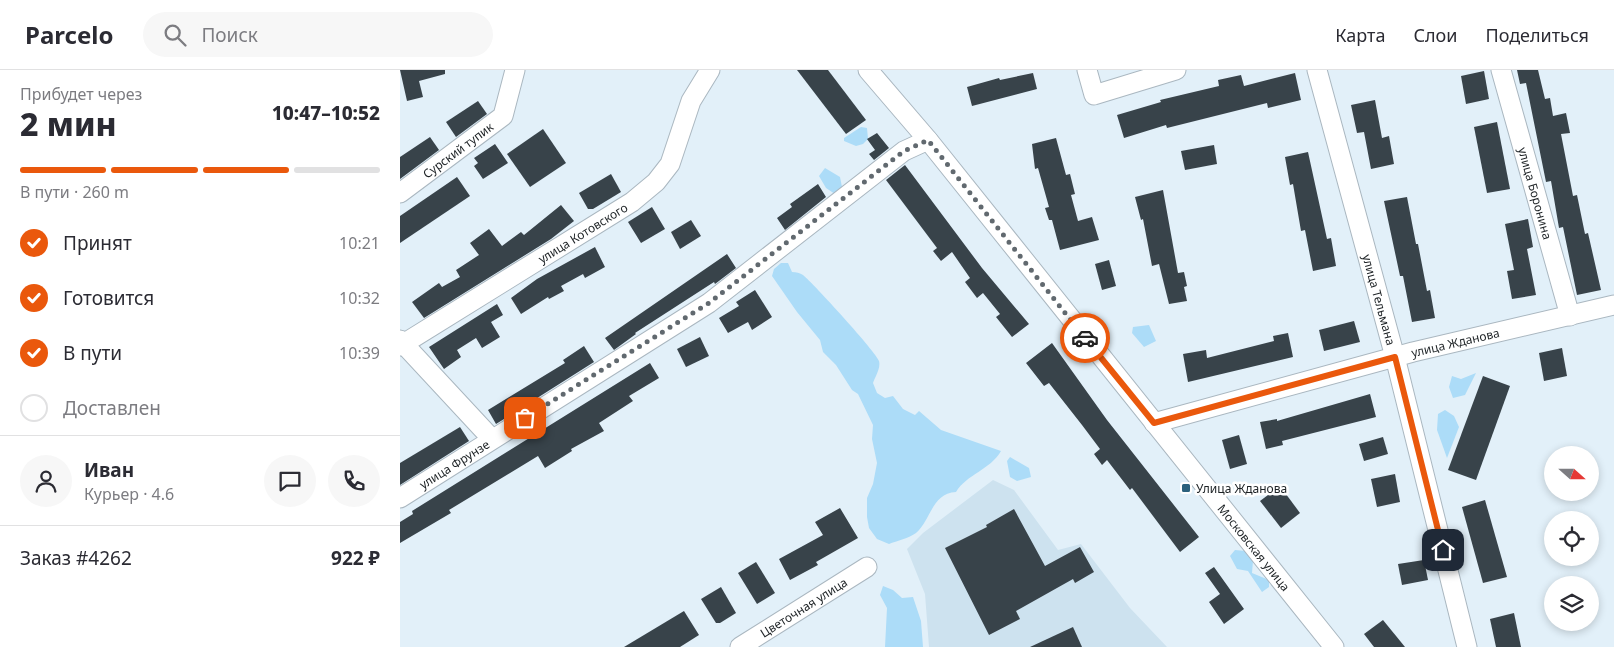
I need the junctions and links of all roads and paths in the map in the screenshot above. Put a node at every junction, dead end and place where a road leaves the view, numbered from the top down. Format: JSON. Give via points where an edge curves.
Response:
{"nodes":[{"id":1,"x":515,"y":70,"type":"edge"},
{"id":2,"x":710,"y":70,"type":"edge"},
{"id":3,"x":868,"y":70,"type":"edge"},
{"id":4,"x":1088,"y":70,"type":"edge"},
{"id":5,"x":1176,"y":70,"type":"edge"},
{"id":6,"x":1317,"y":70,"type":"edge"},
{"id":7,"x":1502,"y":70,"type":"edge"},
{"id":8,"x":928,"y":140,"type":"junction"},
{"id":9,"x":400,"y":193,"type":"edge"},
{"id":10,"x":1614,"y":305,"type":"edge"},
{"id":11,"x":1570,"y":316,"type":"junction"},
{"id":12,"x":401,"y":343,"type":"edge"},
{"id":13,"x":1395,"y":357,"type":"junction"},
{"id":14,"x":1154,"y":423,"type":"junction"},
{"id":15,"x":492,"y":440,"type":"junction"},
{"id":16,"x":400,"y":498,"type":"edge"},
{"id":17,"x":867,"y":567,"type":"dead end"},
{"id":18,"x":740,"y":647,"type":"edge"},
{"id":19,"x":1334,"y":647,"type":"edge"},
{"id":20,"x":1467,"y":647,"type":"edge"}],
"edges":[{"from":1,"to":9,"type":"street","name":"Сурский тупик","via":[[503,116]]},
{"from":2,"to":12,"type":"street","name":"улица Котовского","via":[[691,101],[670,164],[656,182],[632,202]]},
{"from":3,"to":8,"type":"street","name":"Московская улица"},
{"from":4,"to":5,"type":"street","via":[[1094,95]]},
{"from":6,"to":13,"type":"street","name":"улица Тельмана"},
{"from":7,"to":11,"type":"street","name":"улица Боронина"},
{"from":8,"to":14,"type":"street","name":"Московская улица"},
{"from":8,"to":15,"type":"street","name":"улица Фрунзе","via":[[904,151],[709,303]]},
{"from":10,"to":11,"type":"street","name":"улица Жданова"},
{"from":11,"to":13,"type":"street","name":"улица Жданова"},
{"from":12,"to":15,"type":"street"},
{"from":13,"to":14,"type":"street","name":"улица Жданова"},
{"from":13,"to":20,"type":"street","name":"улица Тельмана"},
{"from":14,"to":19,"type":"street","name":"Московская улица"},
{"from":15,"to":16,"type":"street","name":"улица Фрунзе"},
{"from":17,"to":18,"type":"street","name":"Цветочная улица"}]}
